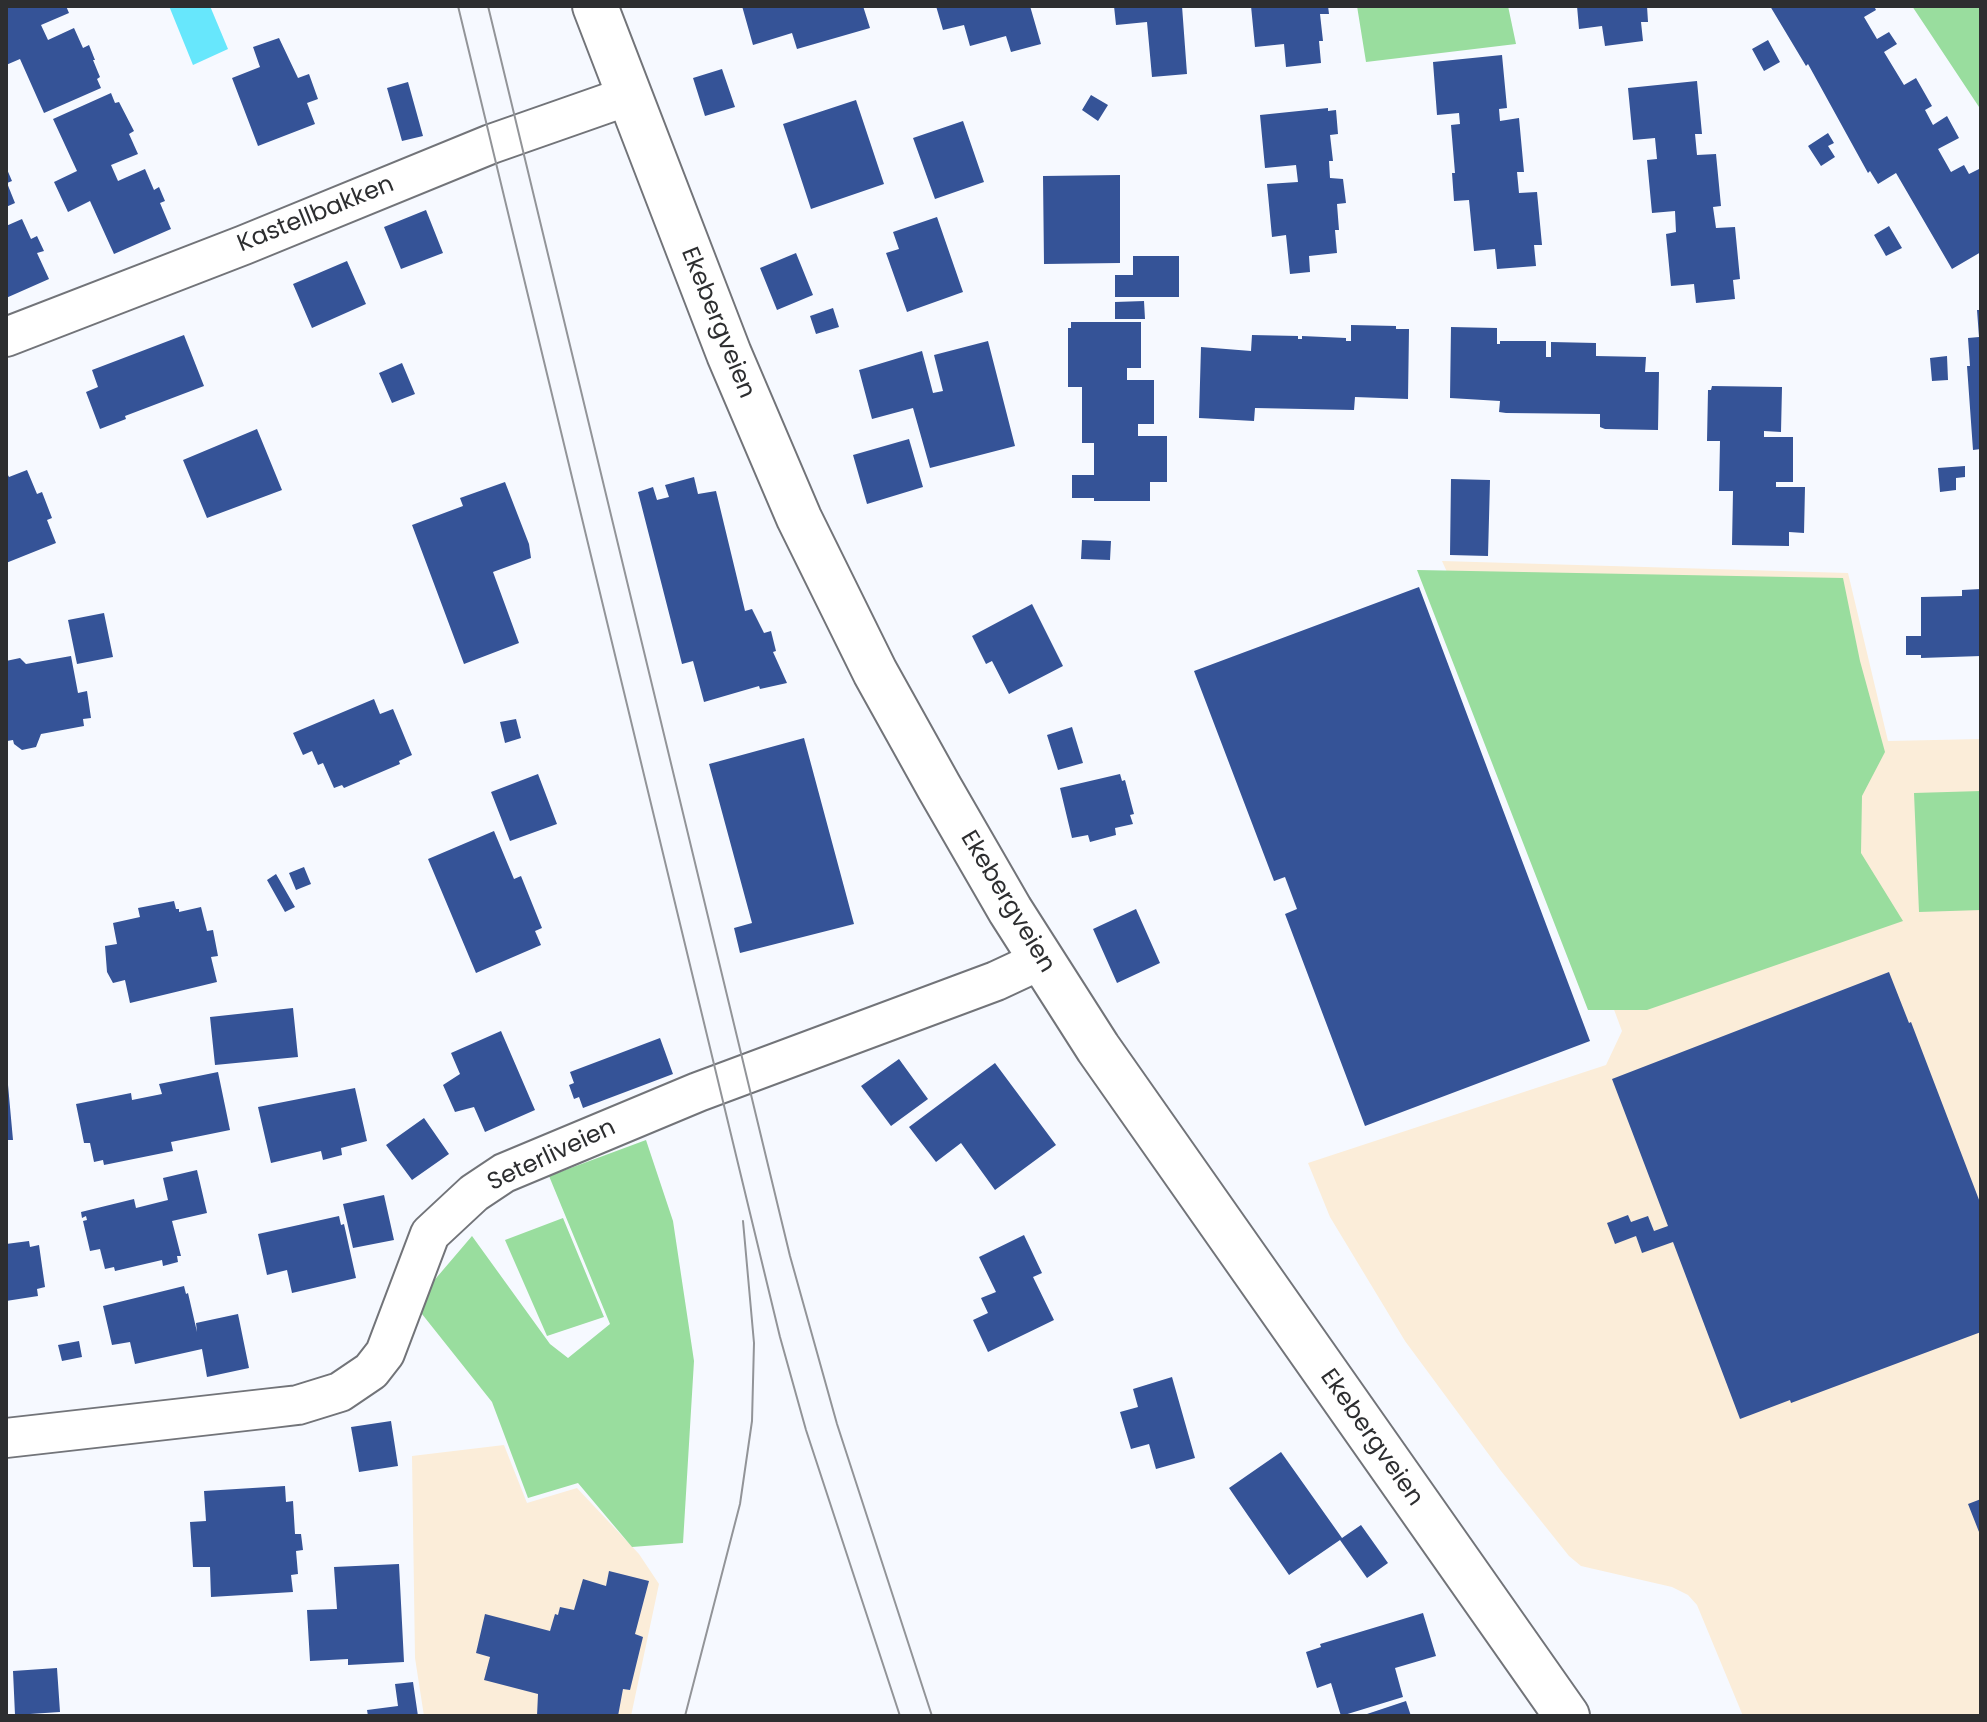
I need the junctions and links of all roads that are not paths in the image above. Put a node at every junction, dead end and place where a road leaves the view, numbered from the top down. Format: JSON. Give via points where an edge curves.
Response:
{"nodes":[{"id":1,"x":595,"y":6,"type":"edge"},
{"id":2,"x":628,"y":96,"type":"junction"},
{"id":3,"x":6,"y":337,"type":"edge"},
{"id":4,"x":1041,"y":960,"type":"junction"},
{"id":5,"x":6,"y":1438,"type":"edge"},
{"id":6,"x":1567,"y":1716,"type":"edge"}],
"edges":[{"from":1,"to":2,"type":"main road","name":"Ekebergveien"},
{"from":2,"to":3,"type":"street","name":"Kastellbakken","via":[[491,144]]},
{"from":2,"to":4,"type":"main road","name":"Ekebergveien","via":[[729,354],[826,573],[913,740]]},
{"from":4,"to":5,"type":"street","name":"Seterliveien","via":[[504,1173],[430,1234],[385,1353],[371,1371],[340,1392],[298,1405]]},
{"from":4,"to":6,"type":"main road","name":"Ekebergveien","via":[[1216,1220]]}]}
